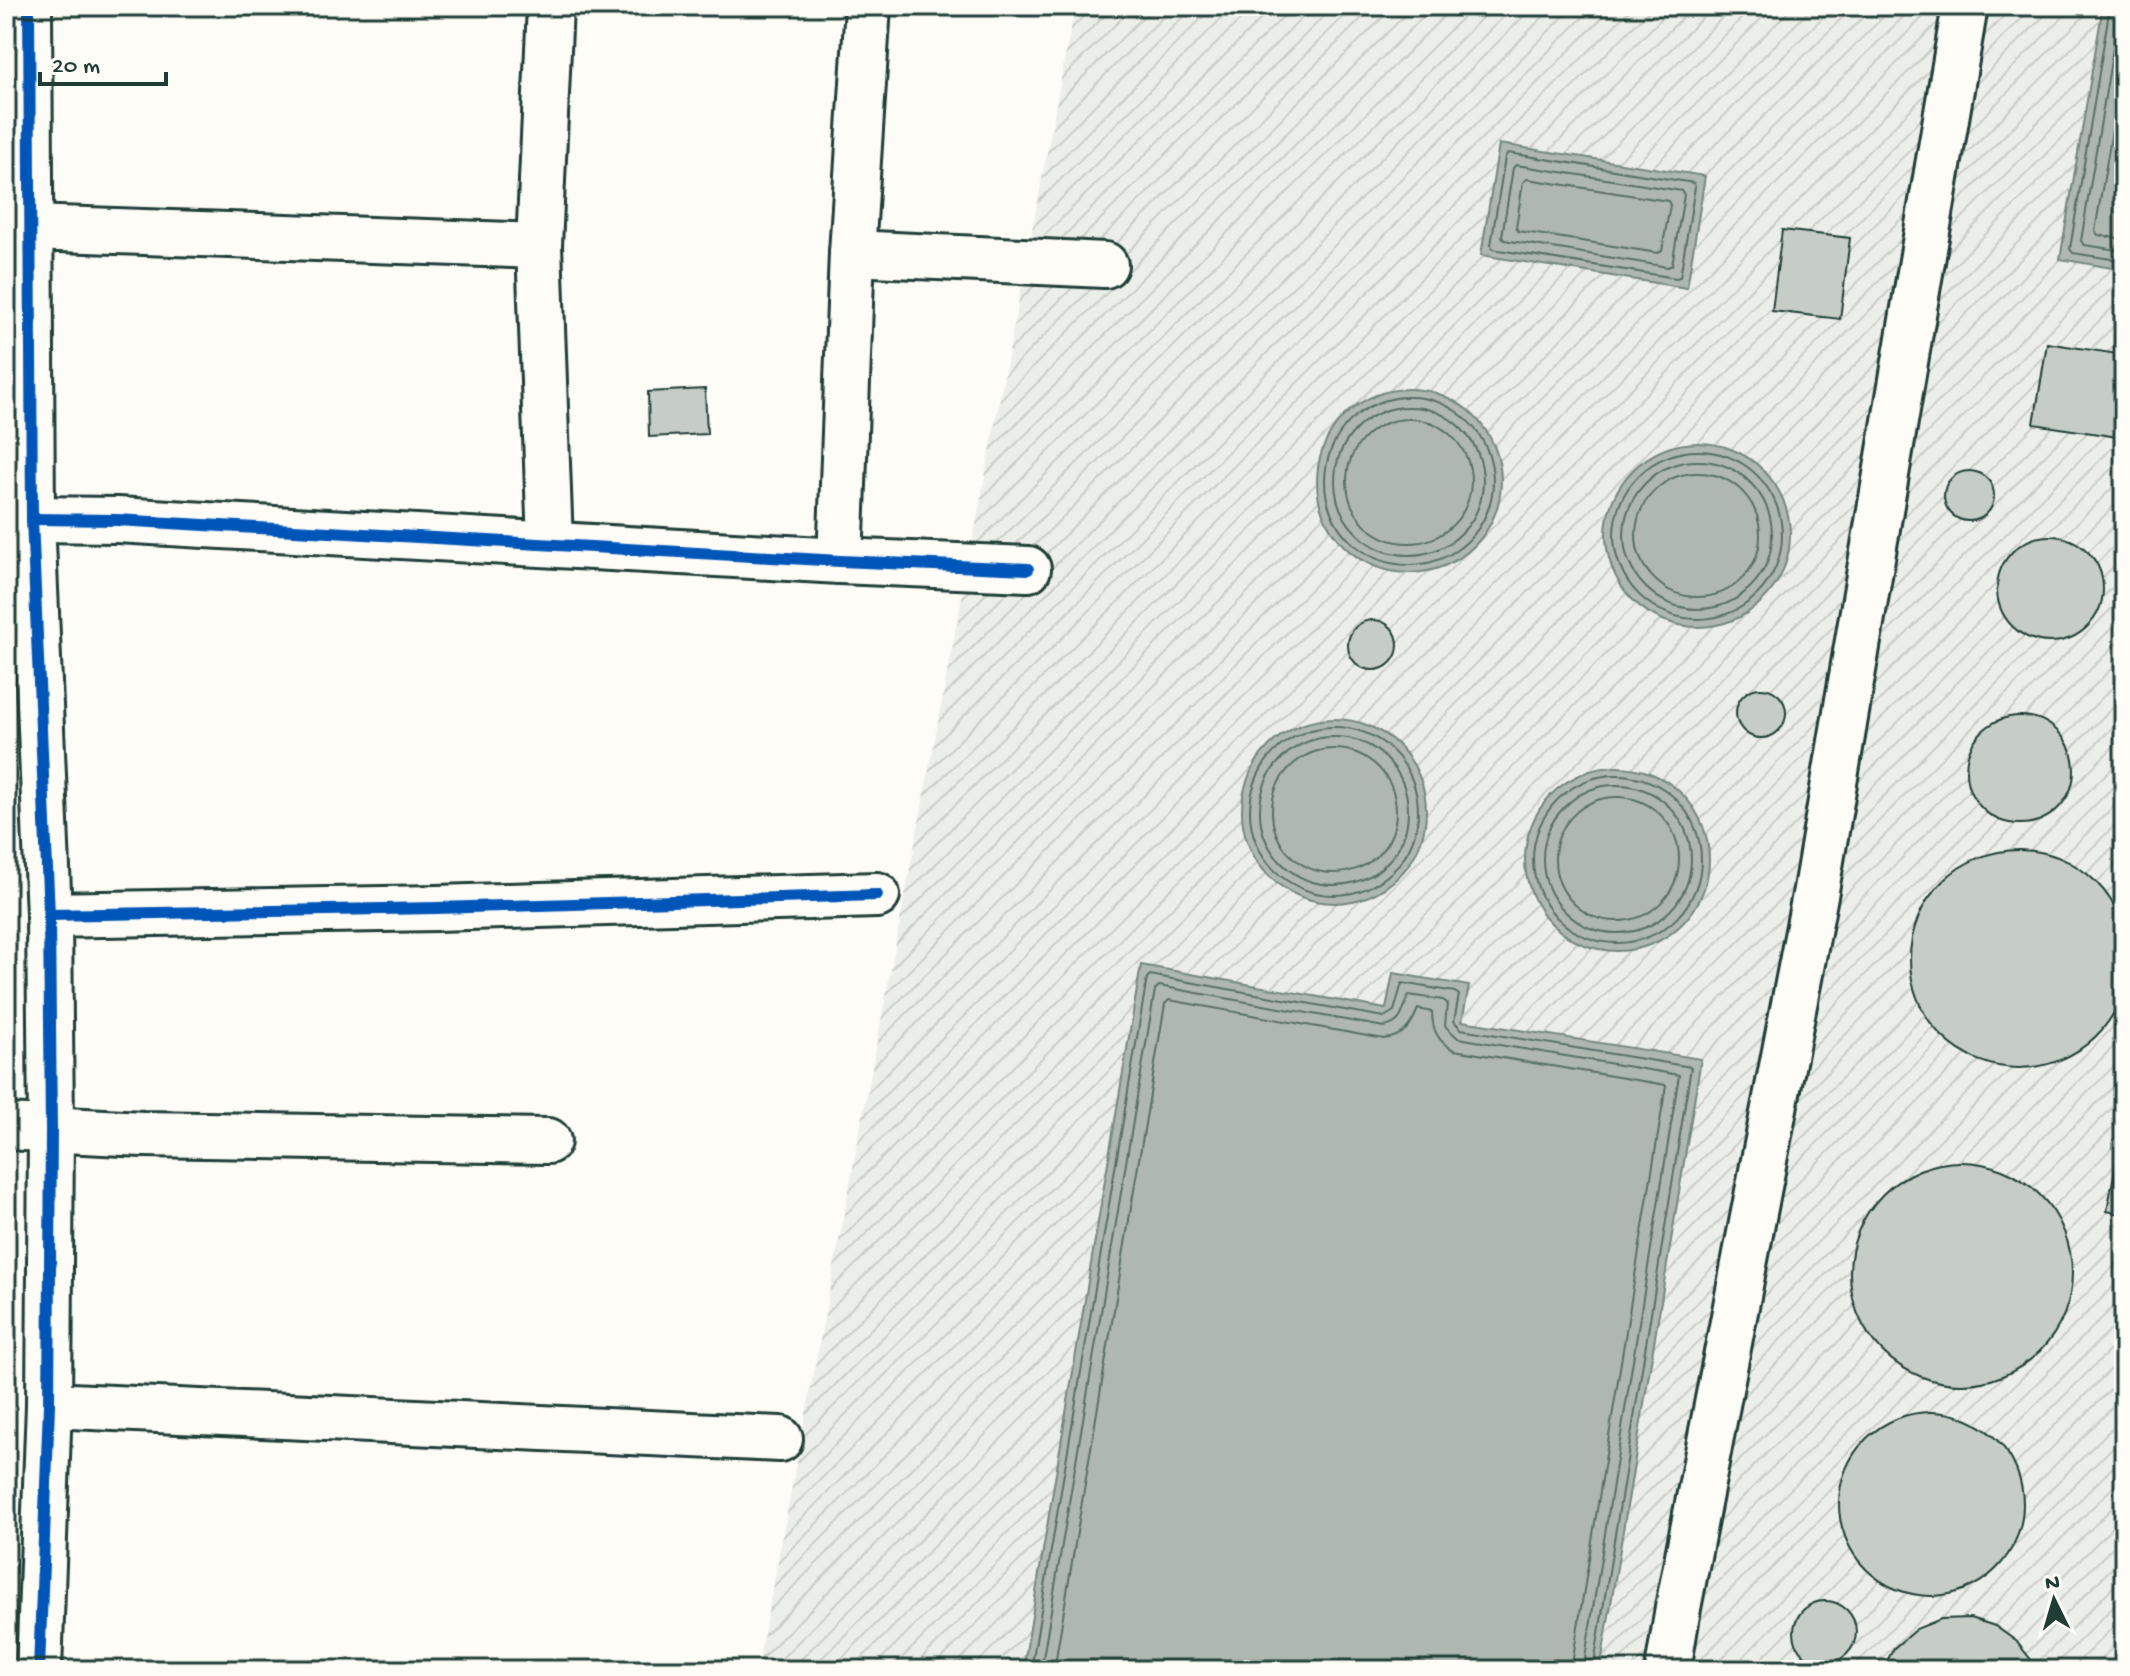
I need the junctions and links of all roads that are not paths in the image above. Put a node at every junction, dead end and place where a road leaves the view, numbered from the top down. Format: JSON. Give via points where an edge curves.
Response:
{"nodes":[{"id":1,"x":550,"y":6,"type":"edge"},
{"id":2,"x":868,"y":6,"type":"edge"},
{"id":3,"x":1965,"y":6,"type":"edge"},
{"id":4,"x":22,"y":14,"type":"edge"},
{"id":5,"x":30,"y":228,"type":"junction"},
{"id":6,"x":539,"y":246,"type":"junction"},
{"id":7,"x":852,"y":253,"type":"junction"},
{"id":8,"x":1105,"y":265,"type":"dead end"},
{"id":9,"x":32,"y":519,"type":"junction"},
{"id":10,"x":550,"y":544,"type":"junction"},
{"id":11,"x":840,"y":561,"type":"junction"},
{"id":12,"x":1028,"y":569,"type":"dead end"},
{"id":13,"x":877,"y":895,"type":"dead end"},
{"id":14,"x":49,"y":915,"type":"junction"},
{"id":15,"x":6,"y":1127,"type":"edge"},
{"id":16,"x":51,"y":1130,"type":"junction"},
{"id":17,"x":548,"y":1141,"type":"dead end"},
{"id":18,"x":49,"y":1405,"type":"junction"},
{"id":19,"x":780,"y":1439,"type":"dead end"},
{"id":20,"x":24,"y":1607,"type":"edge"},
{"id":21,"x":39,"y":1670,"type":"edge"},
{"id":22,"x":1668,"y":1670,"type":"edge"}],
"edges":[{"from":1,"to":6,"type":"street"},
{"from":2,"to":7,"type":"street"},
{"from":3,"to":22,"type":"street","via":[[1816,890]]},
{"from":4,"to":5,"type":"street"},
{"from":5,"to":6,"type":"street"},
{"from":5,"to":9,"type":"street"},
{"from":6,"to":10,"type":"street"},
{"from":7,"to":8,"type":"street"},
{"from":7,"to":11,"type":"street"},
{"from":9,"to":10,"type":"street"},
{"from":9,"to":14,"type":"street"},
{"from":10,"to":11,"type":"street"},
{"from":11,"to":12,"type":"street"},
{"from":13,"to":14,"type":"street"},
{"from":14,"to":16,"type":"street"},
{"from":15,"to":16,"type":"street"},
{"from":16,"to":17,"type":"street"},
{"from":16,"to":18,"type":"street"},
{"from":18,"to":19,"type":"street"},
{"from":18,"to":20,"type":"street"},
{"from":20,"to":21,"type":"street"}]}
